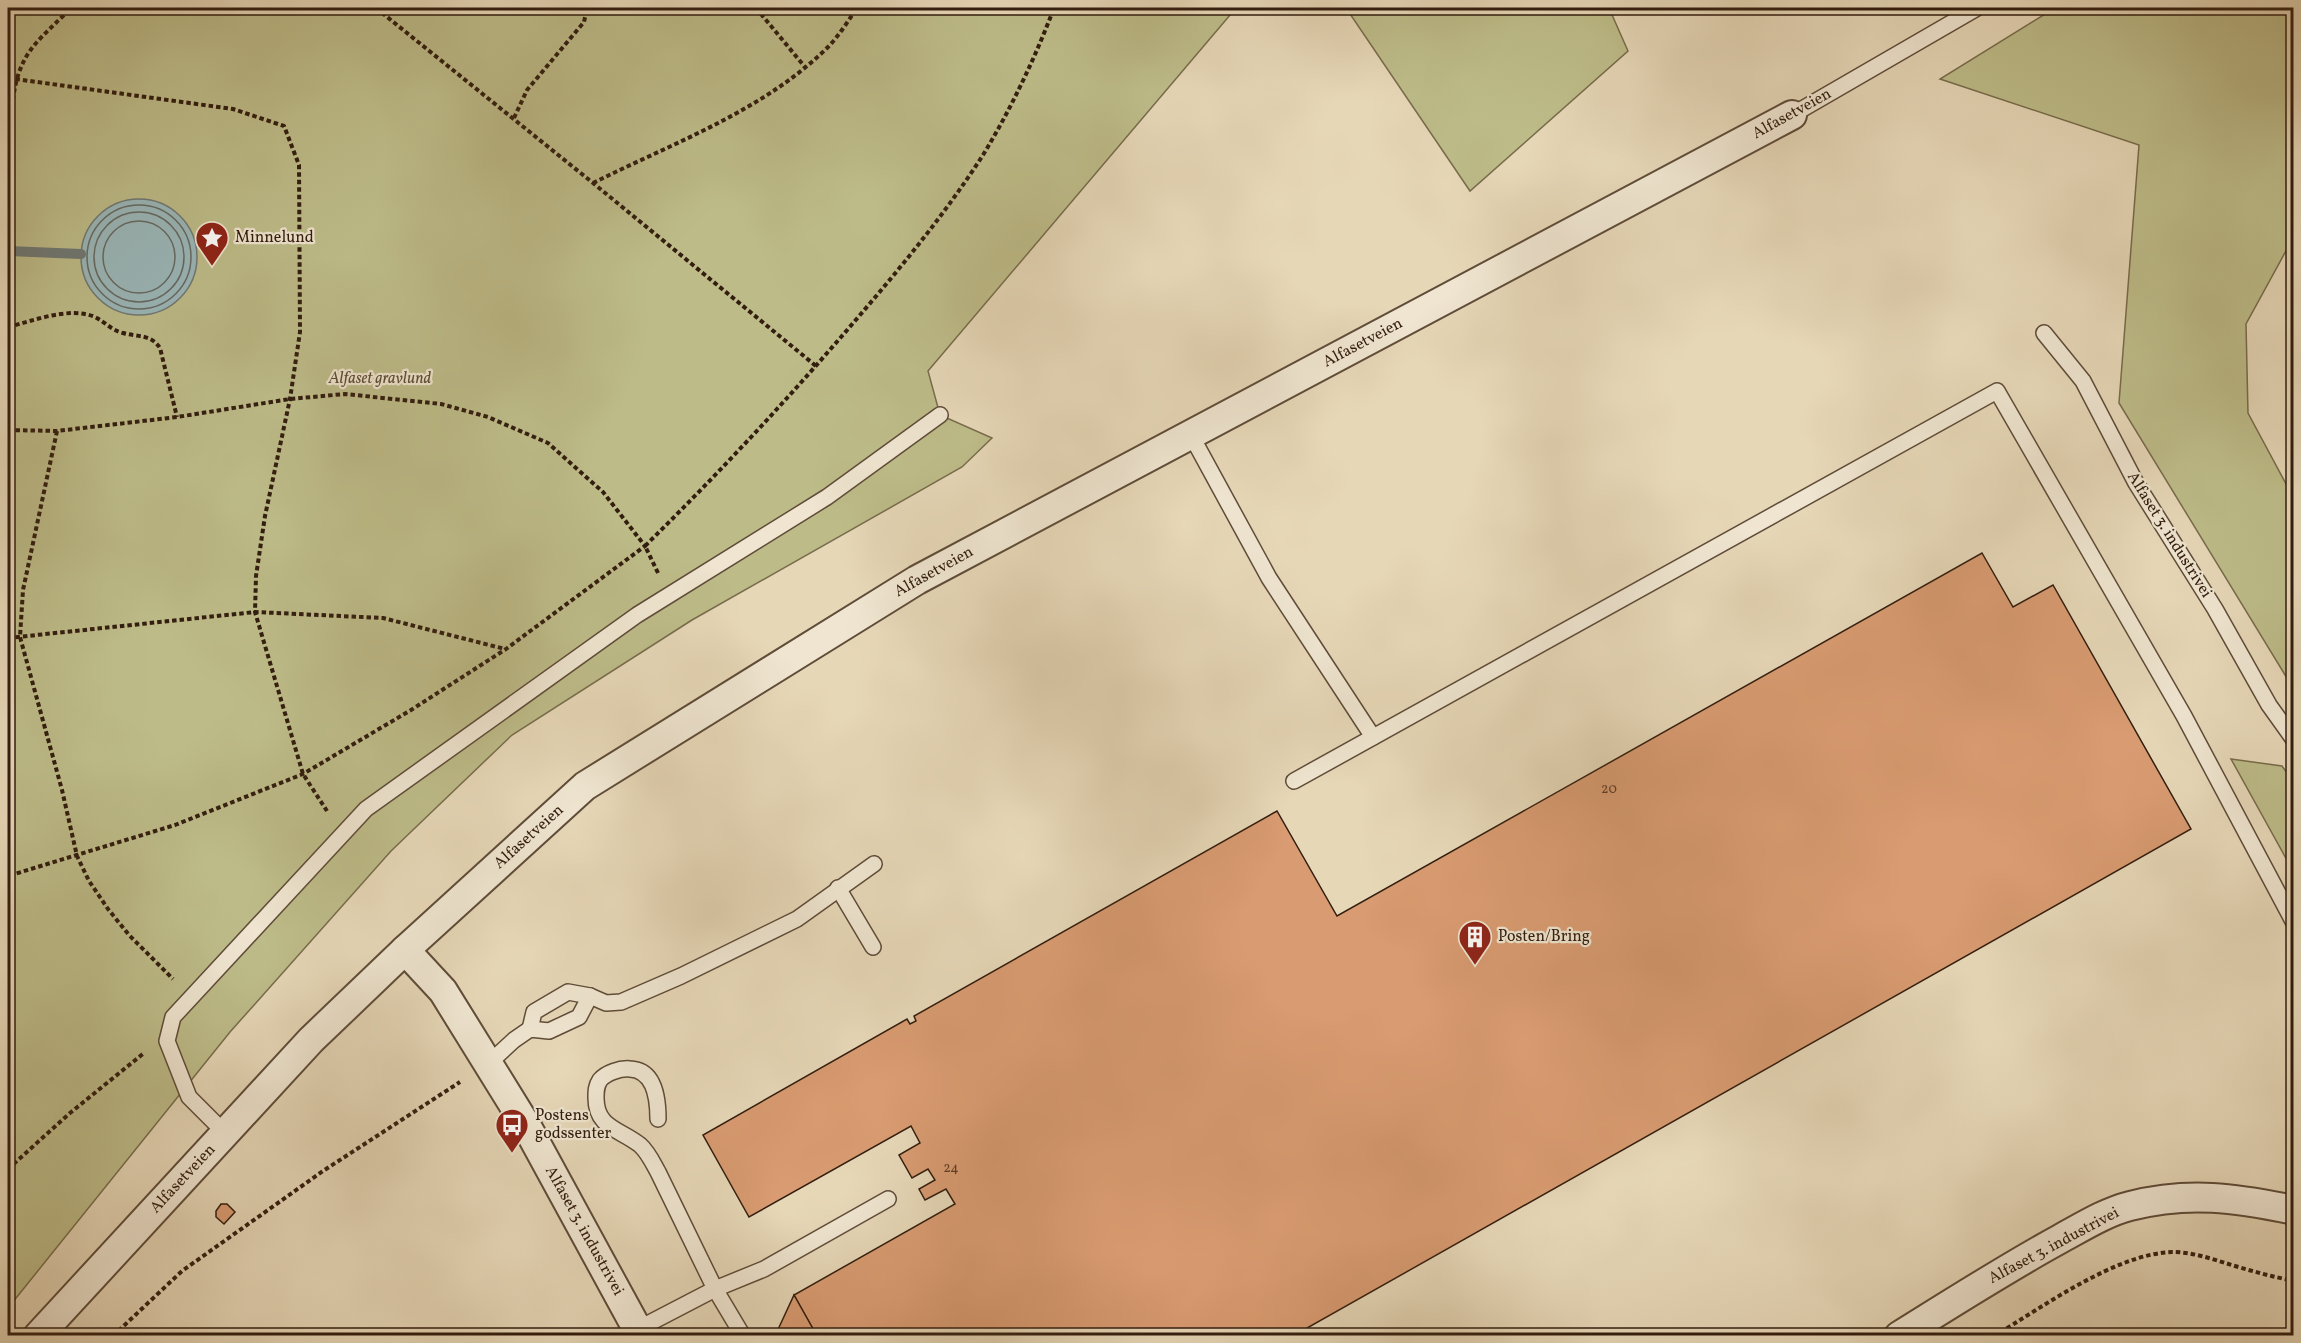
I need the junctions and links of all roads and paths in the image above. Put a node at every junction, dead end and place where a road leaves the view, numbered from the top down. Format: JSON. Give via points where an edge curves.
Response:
{"nodes":[{"id":1,"x":71,"y":8,"type":"edge"},
{"id":2,"x":376,"y":8,"type":"edge"},
{"id":3,"x":587,"y":8,"type":"edge"},
{"id":4,"x":756,"y":8,"type":"edge"},
{"id":5,"x":857,"y":8,"type":"edge"},
{"id":6,"x":1054,"y":8,"type":"edge"},
{"id":7,"x":1977,"y":8,"type":"edge"},
{"id":8,"x":805,"y":67,"type":"junction"},
{"id":9,"x":8,"y":78,"type":"edge"},
{"id":10,"x":17,"y":80,"type":"junction"},
{"id":11,"x":1792,"y":115,"type":"joint"},
{"id":12,"x":514,"y":118,"type":"junction"},
{"id":13,"x":8,"y":145,"type":"edge"},
{"id":14,"x":593,"y":183,"type":"junction"},
{"id":15,"x":8,"y":327,"type":"edge"},
{"id":16,"x":2044,"y":333,"type":"dead end"},
{"id":17,"x":816,"y":366,"type":"junction"},
{"id":18,"x":290,"y":399,"type":"junction"},
{"id":19,"x":940,"y":415,"type":"dead end"},
{"id":20,"x":177,"y":417,"type":"junction"},
{"id":21,"x":8,"y":430,"type":"edge"},
{"id":22,"x":57,"y":431,"type":"junction"},
{"id":23,"x":1191,"y":435,"type":"junction"},
{"id":24,"x":645,"y":546,"type":"junction"},
{"id":25,"x":669,"y":595,"type":"junction"},
{"id":26,"x":255,"y":612,"type":"junction"},
{"id":27,"x":20,"y":637,"type":"junction"},
{"id":28,"x":8,"y":638,"type":"edge"},
{"id":29,"x":506,"y":649,"type":"junction"},
{"id":30,"x":1373,"y":737,"type":"junction"},
{"id":31,"x":2294,"y":740,"type":"edge"},
{"id":32,"x":303,"y":774,"type":"junction"},
{"id":33,"x":1294,"y":781,"type":"dead end"},
{"id":34,"x":342,"y":835,"type":"junction"},
{"id":35,"x":77,"y":856,"type":"junction"},
{"id":36,"x":874,"y":864,"type":"dead end"},
{"id":37,"x":8,"y":876,"type":"edge"},
{"id":38,"x":838,"y":888,"type":"junction"},
{"id":39,"x":2294,"y":923,"type":"edge"},
{"id":40,"x":873,"y":947,"type":"dead end"},
{"id":41,"x":405,"y":950,"type":"junction"},
{"id":42,"x":590,"y":996,"type":"junction"},
{"id":43,"x":192,"y":998,"type":"junction"},
{"id":44,"x":530,"y":1029,"type":"junction"},
{"id":45,"x":169,"y":1033,"type":"junction"},
{"id":46,"x":488,"y":1064,"type":"junction"},
{"id":47,"x":658,"y":1119,"type":"dead end"},
{"id":48,"x":225,"y":1133,"type":"junction"},
{"id":49,"x":8,"y":1169,"type":"edge"},
{"id":50,"x":888,"y":1199,"type":"dead end"},
{"id":51,"x":2294,"y":1211,"type":"edge"},
{"id":52,"x":2294,"y":1281,"type":"edge"},
{"id":53,"x":715,"y":1289,"type":"junction"},
{"id":54,"x":639,"y":1332,"type":"edge"},
{"id":55,"x":38,"y":1335,"type":"edge"},
{"id":56,"x":113,"y":1335,"type":"edge"},
{"id":57,"x":743,"y":1335,"type":"edge"},
{"id":58,"x":1899,"y":1335,"type":"edge"},
{"id":59,"x":1994,"y":1335,"type":"edge"}],
"edges":[{"from":1,"to":10,"type":"path","via":[[22,63]]},
{"from":2,"to":12,"type":"path"},
{"from":3,"to":12,"type":"path","via":[[584,22],[527,90]]},
{"from":4,"to":8,"type":"path"},
{"from":5,"to":8,"type":"path","via":[[828,47]]},
{"from":6,"to":17,"type":"path","via":[[1028,69],[983,154],[878,295]]},
{"from":7,"to":11,"type":"lane","name":"Alfasetveien"},
{"from":8,"to":14,"type":"path","via":[[759,100]]},
{"from":9,"to":10,"type":"path"},
{"from":10,"to":13,"type":"path"},
{"from":10,"to":18,"type":"path","via":[[233,109],[284,126],[299,165],[300,332]]},
{"from":11,"to":23,"type":"street","name":"Alfasetveien"},
{"from":12,"to":14,"type":"path"},
{"from":14,"to":17,"type":"path"},
{"from":15,"to":20,"type":"path","via":[[58,315],[84,314],[117,331],[156,341]]},
{"from":16,"to":31,"type":"lane","name":"Alfaset 3. industrivei","via":[[2083,381],[2136,483]]},
{"from":17,"to":24,"type":"path","via":[[734,457]]},
{"from":18,"to":20,"type":"path"},
{"from":18,"to":24,"type":"path","via":[[345,394],[388,397],[441,404],[488,417],[548,443],[603,492]]},
{"from":18,"to":26,"type":"path","via":[[265,516]]},
{"from":19,"to":25,"type":"lane","via":[[827,497]]},
{"from":20,"to":22,"type":"path"},
{"from":21,"to":22,"type":"path"},
{"from":22,"to":27,"type":"path","via":[[23,590]]},
{"from":23,"to":30,"type":"lane","via":[[1269,578]]},
{"from":23,"to":41,"type":"street","name":"Alfasetveien","via":[[917,580],[585,786]]},
{"from":24,"to":25,"type":"path"},
{"from":24,"to":29,"type":"path"},
{"from":25,"to":34,"type":"lane","via":[[366,809]]},
{"from":26,"to":27,"type":"path"},
{"from":26,"to":29,"type":"path","via":[[383,618]]},
{"from":26,"to":32,"type":"path"},
{"from":27,"to":28,"type":"path"},
{"from":27,"to":35,"type":"path"},
{"from":29,"to":32,"type":"path"},
{"from":30,"to":33,"type":"lane"},
{"from":30,"to":39,"type":"lane","via":[[1997,392],[2184,716]]},
{"from":32,"to":34,"type":"path"},
{"from":32,"to":35,"type":"path","via":[[175,825]]},
{"from":34,"to":43,"type":"lane"},
{"from":35,"to":37,"type":"path"},
{"from":35,"to":43,"type":"path","via":[[89,881],[129,935]]},
{"from":36,"to":38,"type":"lane"},
{"from":38,"to":40,"type":"lane"},
{"from":38,"to":42,"type":"lane","via":[[797,919],[681,976],[621,1002],[606,1004]]},
{"from":41,"to":46,"type":"street","name":"Alfaset 3. industrivei","via":[[443,992]]},
{"from":41,"to":48,"type":"street","name":"Alfasetveien","via":[[311,1040]]},
{"from":42,"to":44,"type":"lane","via":[[579,1017],[549,1031]]},
{"from":42,"to":44,"type":"lane","via":[[568,992],[534,1012]]},
{"from":43,"to":45,"type":"lane","via":[[173,1017]]},
{"from":44,"to":46,"type":"lane"},
{"from":45,"to":48,"type":"lane","via":[[167,1041],[189,1096]]},
{"from":45,"to":49,"type":"path"},
{"from":46,"to":54,"type":"street","name":"Alfaset 3. industrivei","via":[[526,1125]]},
{"from":46,"to":56,"type":"path","via":[[323,1171],[182,1271]]},
{"from":47,"to":53,"type":"lane","via":[[658,1101],[644,1074],[630,1069],[613,1071],[601,1078],[596,1089],[596,1110],[603,1121],[640,1145],[648,1155]]},
{"from":48,"to":55,"type":"street","name":"Alfasetveien"},
{"from":50,"to":53,"type":"lane","via":[[764,1269]]},
{"from":51,"to":58,"type":"street","name":"Alfaset 3. industrivei","via":[[2206,1196],[2129,1206],[2039,1250]]},
{"from":52,"to":59,"type":"path","via":[[2203,1256],[2174,1252],[2146,1255],[2110,1269]]},
{"from":53,"to":54,"type":"lane"},
{"from":53,"to":57,"type":"lane"}]}
